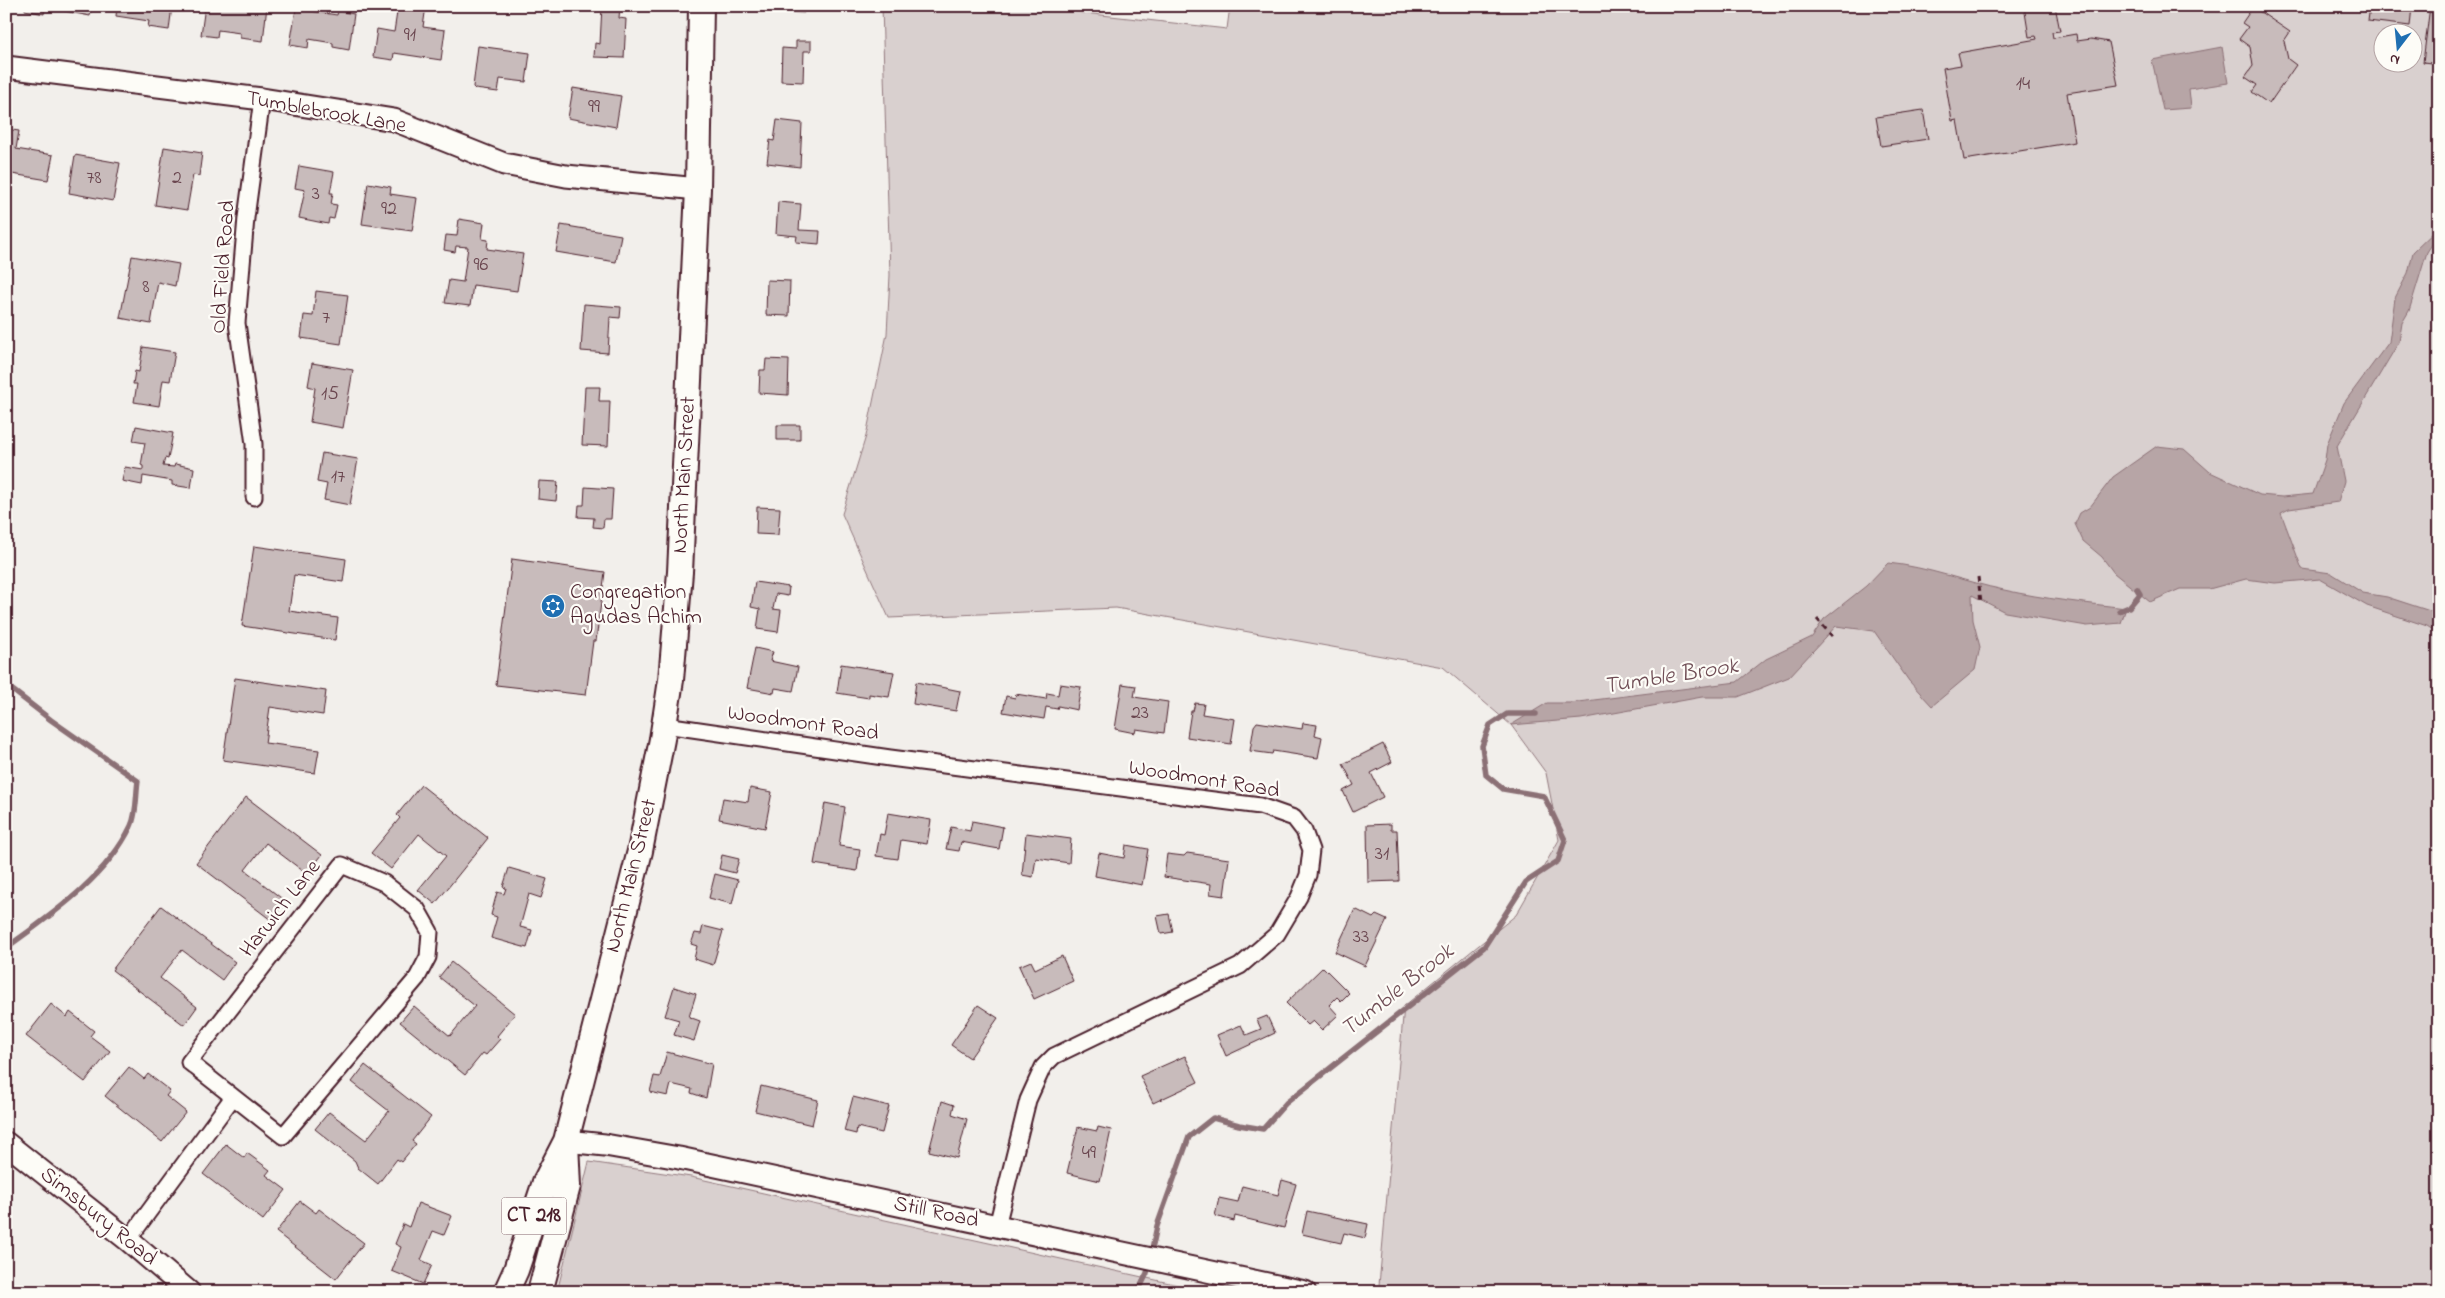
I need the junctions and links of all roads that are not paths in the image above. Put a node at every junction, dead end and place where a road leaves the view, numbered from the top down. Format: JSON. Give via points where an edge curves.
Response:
{"nodes":[{"id":1,"x":702,"y":6,"type":"edge"},
{"id":2,"x":6,"y":67,"type":"edge"},
{"id":3,"x":262,"y":100,"type":"junction"},
{"id":4,"x":698,"y":189,"type":"junction"},
{"id":5,"x":254,"y":497,"type":"dead end"},
{"id":6,"x":665,"y":725,"type":"junction"},
{"id":7,"x":234,"y":1097,"type":"junction"},
{"id":8,"x":566,"y":1141,"type":"junction"},
{"id":9,"x":6,"y":1143,"type":"edge"},
{"id":10,"x":998,"y":1226,"type":"junction"},
{"id":11,"x":128,"y":1240,"type":"junction"},
{"id":12,"x":189,"y":1292,"type":"edge"},
{"id":13,"x":506,"y":1292,"type":"edge"},
{"id":14,"x":540,"y":1292,"type":"edge"},
{"id":15,"x":1305,"y":1292,"type":"edge"}],
"edges":[{"from":1,"to":4,"type":"main road","name":"North Main Street","number":"CT 218"},
{"from":2,"to":3,"type":"street","name":"Tumblebrook Lane"},
{"from":3,"to":4,"type":"street","name":"Tumblebrook Lane","via":[[394,120],[504,164],[566,176]]},
{"from":3,"to":5,"type":"street","name":"Old Field Road","via":[[246,218],[237,323],[254,444]]},
{"from":4,"to":6,"type":"main road","name":"North Main Street","number":"CT 218","via":[[680,572]]},
{"from":6,"to":8,"type":"main road","name":"North Main Street","number":"CT 218","via":[[640,851]]},
{"from":6,"to":10,"type":"street","name":"Woodmont Road","via":[[1260,806],[1294,818],[1304,831],[1311,850],[1308,875],[1277,934],[1240,966],[1054,1056],[1043,1067],[1028,1100]]},
{"from":7,"to":7,"type":"street","name":"Harwich Lane","via":[[283,1136],[417,978],[428,957],[430,932],[417,909],[384,883],[342,865],[188,1062]]},
{"from":7,"to":11,"type":"street"},
{"from":8,"to":10,"type":"street","name":"Still Road","via":[[679,1158]]},
{"from":8,"to":13,"type":"main road","name":"North Main Street","number":"CT 218","via":[[545,1182]]},
{"from":8,"to":14,"type":"main road","name":"North Main Street","number":"CT 218","via":[[568,1186]]},
{"from":9,"to":11,"type":"street","name":"Simsbury Road"},
{"from":10,"to":15,"type":"street","name":"Still Road"},
{"from":11,"to":12,"type":"street","name":"Simsbury Road"}]}
